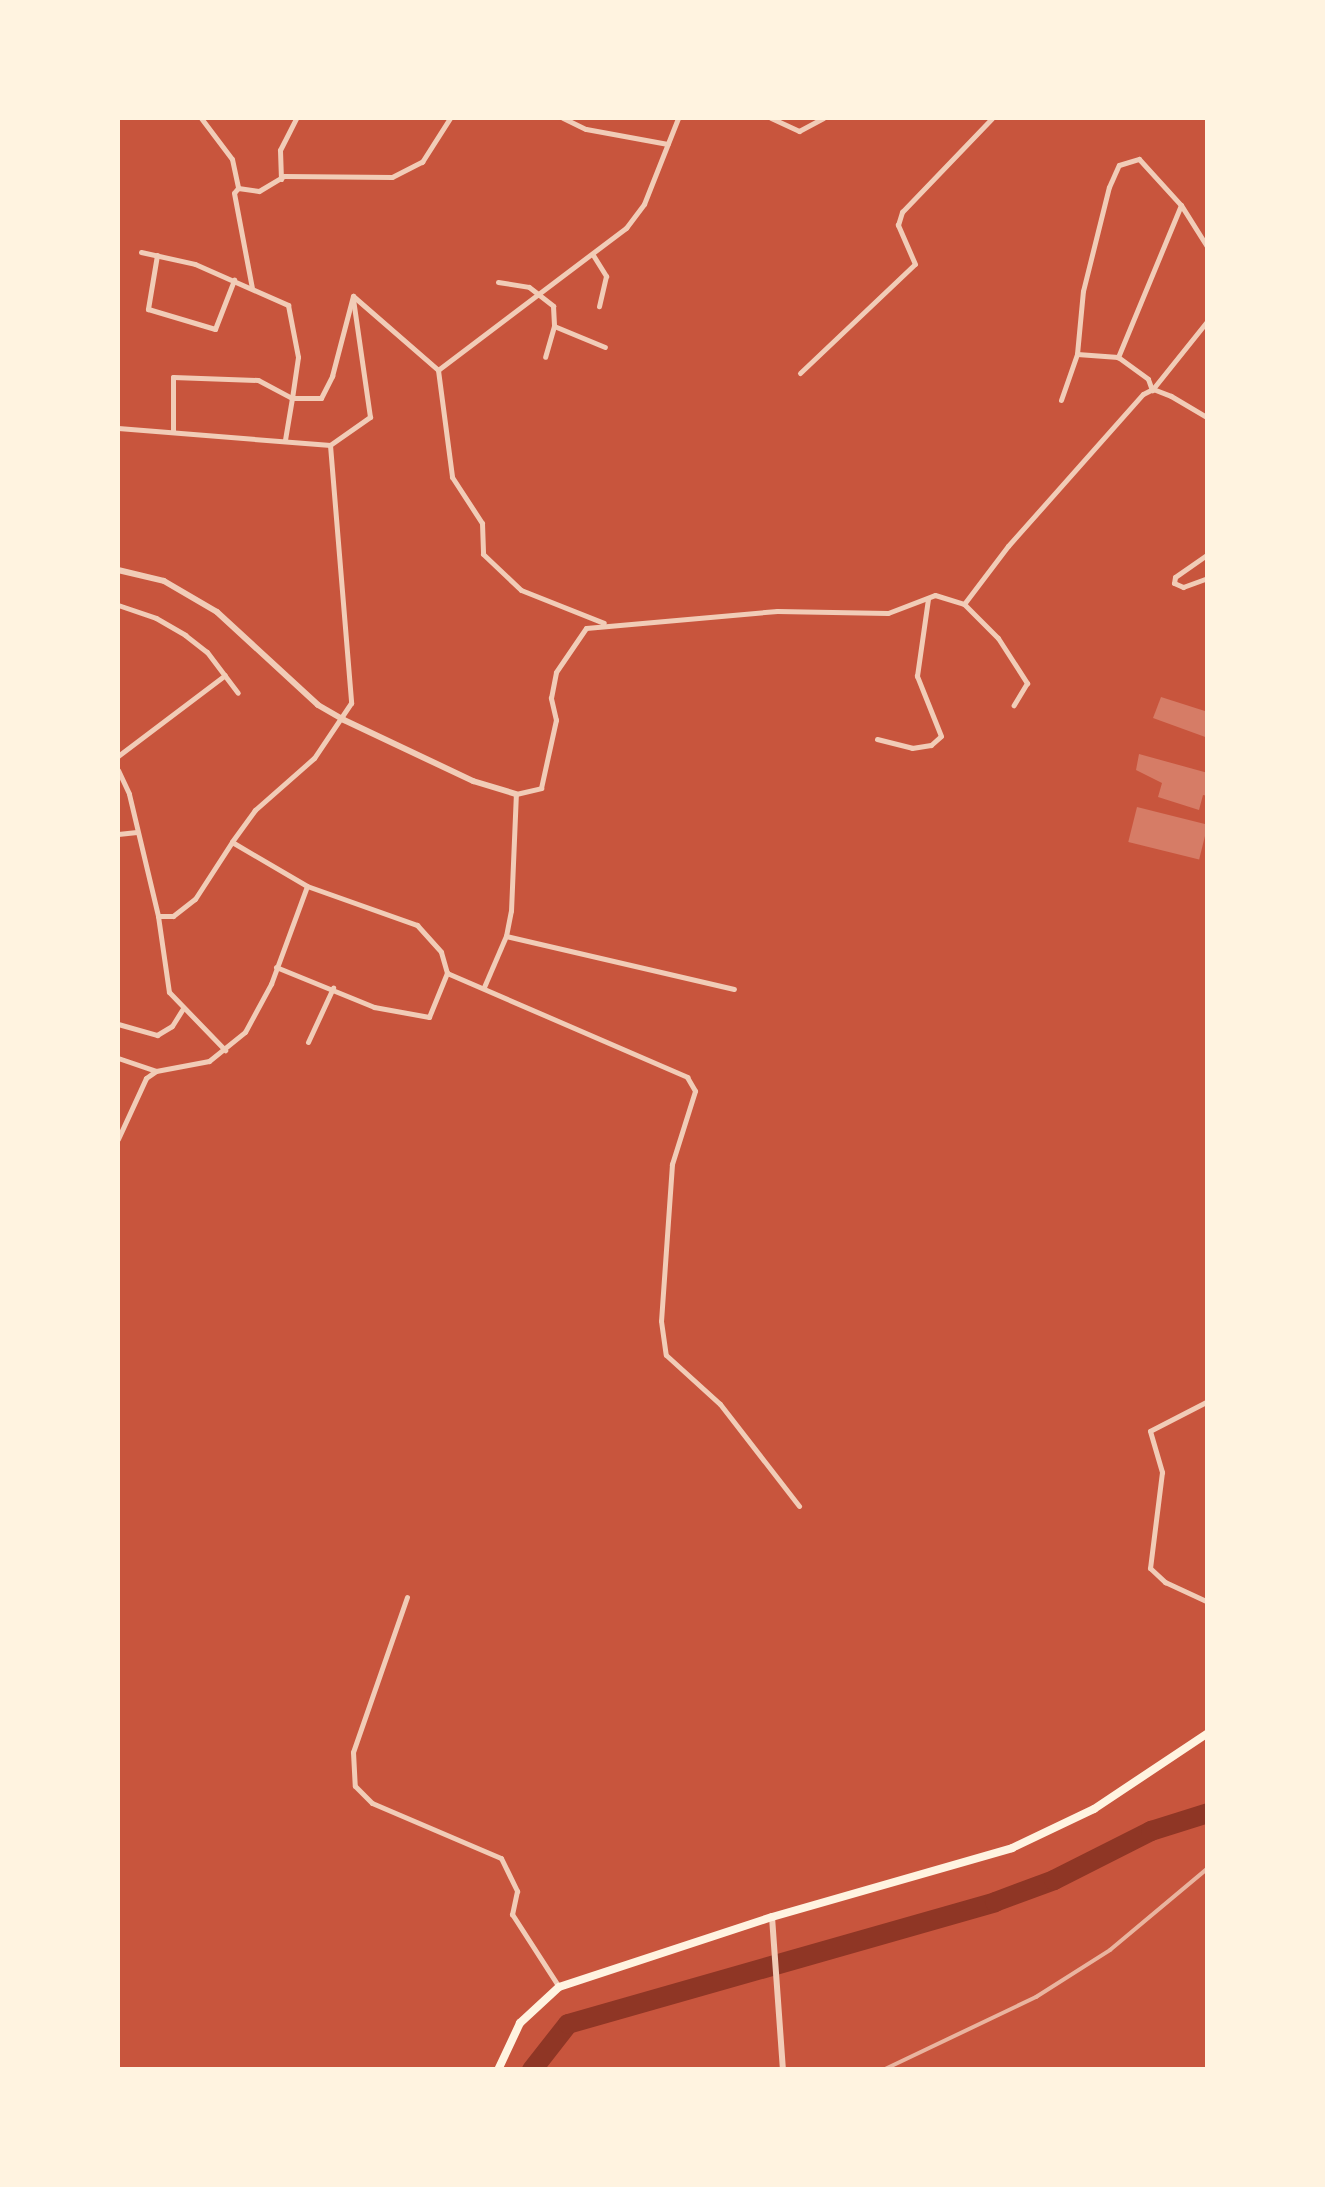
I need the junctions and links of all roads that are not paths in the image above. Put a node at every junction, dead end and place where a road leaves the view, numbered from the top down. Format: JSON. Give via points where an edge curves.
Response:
{"nodes":[{"id":1,"x":201,"y":118,"type":"edge"},
{"id":2,"x":296,"y":118,"type":"edge"},
{"id":3,"x":450,"y":118,"type":"edge"},
{"id":4,"x":563,"y":118,"type":"edge"},
{"id":5,"x":678,"y":118,"type":"edge"},
{"id":6,"x":771,"y":118,"type":"edge"},
{"id":7,"x":823,"y":118,"type":"edge"},
{"id":8,"x":992,"y":118,"type":"edge"},
{"id":9,"x":668,"y":144,"type":"junction"},
{"id":10,"x":281,"y":179,"type":"junction"},
{"id":11,"x":238,"y":188,"type":"junction"},
{"id":12,"x":1181,"y":204,"type":"junction"},
{"id":13,"x":1208,"y":248,"type":"edge"},
{"id":14,"x":141,"y":252,"type":"dead end"},
{"id":15,"x":157,"y":255,"type":"junction"},
{"id":16,"x":594,"y":255,"type":"junction"},
{"id":17,"x":234,"y":280,"type":"junction"},
{"id":18,"x":498,"y":282,"type":"dead end"},
{"id":19,"x":252,"y":288,"type":"junction"},
{"id":20,"x":352,"y":296,"type":"junction"},
{"id":21,"x":539,"y":296,"type":"junction"},
{"id":22,"x":599,"y":306,"type":"dead end"},
{"id":23,"x":1208,"y":320,"type":"edge"},
{"id":24,"x":554,"y":326,"type":"junction"},
{"id":25,"x":605,"y":347,"type":"dead end"},
{"id":26,"x":1077,"y":354,"type":"junction"},
{"id":27,"x":1118,"y":356,"type":"junction"},
{"id":28,"x":545,"y":358,"type":"dead end"},
{"id":29,"x":438,"y":370,"type":"junction"},
{"id":30,"x":800,"y":374,"type":"dead end"},
{"id":31,"x":1152,"y":390,"type":"junction"},
{"id":32,"x":292,"y":398,"type":"junction"},
{"id":33,"x":1062,"y":400,"type":"dead end"},
{"id":34,"x":1208,"y":418,"type":"edge"},
{"id":35,"x":118,"y":428,"type":"edge"},
{"id":36,"x":173,"y":433,"type":"junction"},
{"id":37,"x":285,"y":440,"type":"junction"},
{"id":38,"x":330,"y":446,"type":"junction"},
{"id":39,"x":1208,"y":554,"type":"edge"},
{"id":40,"x":118,"y":570,"type":"edge"},
{"id":41,"x":1208,"y":578,"type":"edge"},
{"id":42,"x":929,"y":598,"type":"junction"},
{"id":43,"x":964,"y":604,"type":"junction"},
{"id":44,"x":118,"y":605,"type":"edge"},
{"id":45,"x":607,"y":624,"type":"junction"},
{"id":46,"x":225,"y":675,"type":"junction"},
{"id":47,"x":238,"y":692,"type":"dead end"},
{"id":48,"x":1014,"y":705,"type":"dead end"},
{"id":49,"x":344,"y":720,"type":"junction"},
{"id":50,"x":877,"y":740,"type":"dead end"},
{"id":51,"x":118,"y":756,"type":"edge"},
{"id":52,"x":118,"y":770,"type":"edge"},
{"id":53,"x":516,"y":794,"type":"junction"},
{"id":54,"x":138,"y":832,"type":"junction"},
{"id":55,"x":118,"y":834,"type":"edge"},
{"id":56,"x":232,"y":842,"type":"junction"},
{"id":57,"x":307,"y":886,"type":"junction"},
{"id":58,"x":158,"y":916,"type":"junction"},
{"id":59,"x":506,"y":936,"type":"junction"},
{"id":60,"x":276,"y":967,"type":"junction"},
{"id":61,"x":447,"y":973,"type":"junction"},
{"id":62,"x":333,"y":988,"type":"junction"},
{"id":63,"x":484,"y":988,"type":"junction"},
{"id":64,"x":734,"y":989,"type":"dead end"},
{"id":65,"x":182,"y":1010,"type":"junction"},
{"id":66,"x":118,"y":1024,"type":"edge"},
{"id":67,"x":308,"y":1042,"type":"dead end"},
{"id":68,"x":226,"y":1050,"type":"junction"},
{"id":69,"x":118,"y":1058,"type":"edge"},
{"id":70,"x":156,"y":1072,"type":"junction"},
{"id":71,"x":118,"y":1118,"type":"edge"},
{"id":72,"x":128,"y":1122,"type":"junction"},
{"id":73,"x":118,"y":1139,"type":"edge"},
{"id":74,"x":1208,"y":1401,"type":"edge"},
{"id":75,"x":799,"y":1506,"type":"dead end"},
{"id":76,"x":407,"y":1598,"type":"dead end"},
{"id":77,"x":1208,"y":1602,"type":"edge"},
{"id":78,"x":1208,"y":1733,"type":"edge"},
{"id":79,"x":772,"y":1917,"type":"junction"},
{"id":80,"x":559,"y":1987,"type":"junction"},
{"id":81,"x":498,"y":2070,"type":"edge"},
{"id":82,"x":783,"y":2070,"type":"edge"}],
"edges":[{"from":1,"to":11,"type":"street","via":[[225,144]]},
{"from":2,"to":10,"type":"street","via":[[280,150]]},
{"from":3,"to":10,"type":"street","via":[[422,162],[406,172]]},
{"from":4,"to":9,"type":"street","via":[[586,129]]},
{"from":5,"to":9,"type":"street"},
{"from":6,"to":7,"type":"street","via":[[799,131]]},
{"from":8,"to":30,"type":"street","via":[[902,212],[898,224],[915,264]]},
{"from":9,"to":16,"type":"street","via":[[644,204]]},
{"from":10,"to":11,"type":"street","via":[[259,190]]},
{"from":11,"to":19,"type":"street"},
{"from":12,"to":13,"type":"street"},
{"from":12,"to":26,"type":"street","via":[[1140,160],[1119,166],[1083,291]]},
{"from":12,"to":27,"type":"street"},
{"from":14,"to":15,"type":"street"},
{"from":15,"to":17,"type":"street"},
{"from":15,"to":17,"type":"street","via":[[148,309],[214,329]]},
{"from":16,"to":21,"type":"street"},
{"from":16,"to":22,"type":"street","via":[[606,276]]},
{"from":17,"to":19,"type":"street"},
{"from":18,"to":21,"type":"street","via":[[528,286]]},
{"from":19,"to":32,"type":"street","via":[[288,305],[298,357]]},
{"from":20,"to":29,"type":"street"},
{"from":20,"to":32,"type":"street","via":[[322,398]]},
{"from":20,"to":38,"type":"street","via":[[370,418]]},
{"from":21,"to":24,"type":"street","via":[[553,306]]},
{"from":21,"to":29,"type":"street"},
{"from":23,"to":31,"type":"street"},
{"from":24,"to":25,"type":"street"},
{"from":24,"to":28,"type":"street"},
{"from":26,"to":27,"type":"street"},
{"from":26,"to":33,"type":"street"},
{"from":27,"to":31,"type":"street"},
{"from":29,"to":45,"type":"street","via":[[452,476],[482,523],[482,554],[520,590]]},
{"from":31,"to":34,"type":"street"},
{"from":31,"to":43,"type":"street","via":[[1041,507]]},
{"from":32,"to":36,"type":"street","via":[[258,380],[174,377]]},
{"from":32,"to":37,"type":"street"},
{"from":35,"to":36,"type":"street"},
{"from":36,"to":37,"type":"street"},
{"from":37,"to":38,"type":"street"},
{"from":38,"to":49,"type":"street","via":[[351,703]]},
{"from":39,"to":41,"type":"street","via":[[1174,583],[1183,587]]},
{"from":40,"to":49,"type":"street","via":[[164,582],[217,612],[318,705]]},
{"from":42,"to":43,"type":"street"},
{"from":42,"to":45,"type":"street","via":[[888,613],[777,610]]},
{"from":42,"to":50,"type":"street","via":[[917,676],[941,736],[912,748]]},
{"from":43,"to":48,"type":"street","via":[[998,638],[1027,683]]},
{"from":44,"to":46,"type":"street","via":[[186,635]]},
{"from":45,"to":53,"type":"street","via":[[586,628],[556,672],[556,720],[541,788]]},
{"from":46,"to":47,"type":"street"},
{"from":46,"to":51,"type":"street"},
{"from":49,"to":53,"type":"street","via":[[473,781]]},
{"from":49,"to":56,"type":"street"},
{"from":52,"to":54,"type":"street"},
{"from":53,"to":59,"type":"street"},
{"from":54,"to":55,"type":"street"},
{"from":54,"to":58,"type":"street"},
{"from":56,"to":57,"type":"street"},
{"from":56,"to":58,"type":"street","via":[[195,899],[173,916]]},
{"from":57,"to":60,"type":"street"},
{"from":57,"to":61,"type":"street","via":[[417,925],[441,952]]},
{"from":58,"to":65,"type":"street","via":[[168,992]]},
{"from":59,"to":63,"type":"street"},
{"from":59,"to":64,"type":"street"},
{"from":60,"to":62,"type":"street"},
{"from":60,"to":68,"type":"street","via":[[245,1032]]},
{"from":61,"to":62,"type":"street","via":[[429,1017],[374,1007]]},
{"from":61,"to":63,"type":"street"},
{"from":62,"to":67,"type":"street"},
{"from":63,"to":75,"type":"street","via":[[687,1077],[694,1091],[672,1164],[661,1321],[666,1355],[720,1404]]},
{"from":65,"to":66,"type":"street","via":[[157,1035]]},
{"from":65,"to":68,"type":"street","via":[[204,1023]]},
{"from":68,"to":70,"type":"street","via":[[197,1065]]},
{"from":69,"to":70,"type":"street"},
{"from":70,"to":72,"type":"street","via":[[146,1078]]},
{"from":71,"to":72,"type":"street"},
{"from":72,"to":73,"type":"street"},
{"from":74,"to":77,"type":"street","via":[[1150,1432],[1162,1472],[1150,1568]]},
{"from":76,"to":80,"type":"street","via":[[353,1752],[355,1786],[372,1804],[501,1858],[517,1891],[512,1914]]},
{"from":78,"to":79,"type":"main road","via":[[1094,1809],[1012,1848]]},
{"from":79,"to":80,"type":"main road"},
{"from":79,"to":82,"type":"street"},
{"from":80,"to":81,"type":"main road","via":[[520,2022]]}]}
